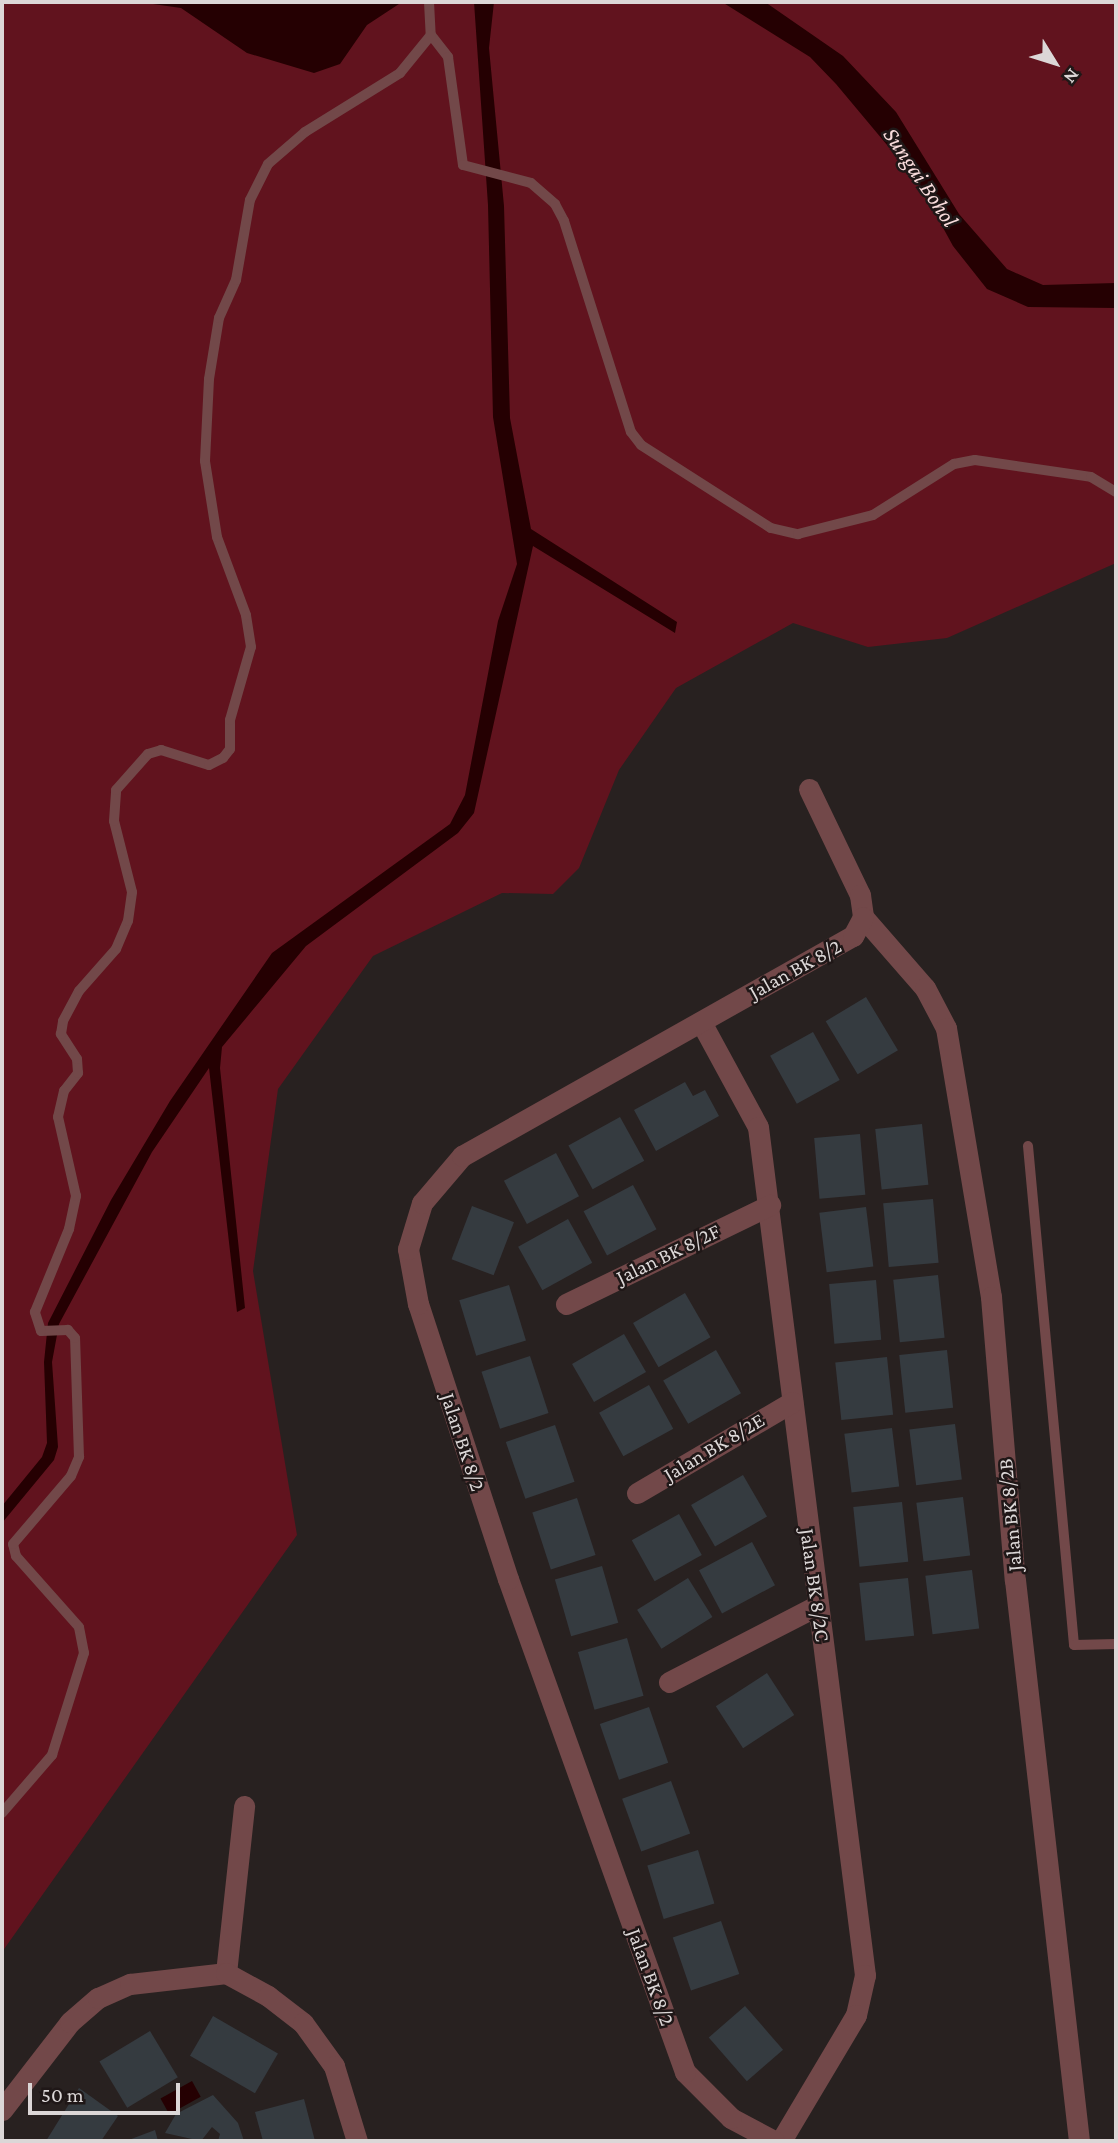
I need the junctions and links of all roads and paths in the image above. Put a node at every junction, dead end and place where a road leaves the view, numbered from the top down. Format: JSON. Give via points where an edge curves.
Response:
{"nodes":[{"id":1,"x":429,"y":2,"type":"edge"},
{"id":2,"x":431,"y":35,"type":"junction"},
{"id":3,"x":1116,"y":492,"type":"edge"},
{"id":4,"x":809,"y":789,"type":"dead end"},
{"id":5,"x":863,"y":917,"type":"junction"},
{"id":6,"x":701,"y":1022,"type":"junction"},
{"id":7,"x":1028,"y":1146,"type":"dead end"},
{"id":8,"x":770,"y":1205,"type":"junction"},
{"id":9,"x":566,"y":1304,"type":"dead end"},
{"id":10,"x":792,"y":1402,"type":"junction"},
{"id":11,"x":637,"y":1493,"type":"dead end"},
{"id":12,"x":816,"y":1606,"type":"junction"},
{"id":13,"x":1116,"y":1644,"type":"edge"},
{"id":14,"x":669,"y":1682,"type":"dead end"},
{"id":15,"x":244,"y":1805,"type":"dead end"},
{"id":16,"x":2,"y":1813,"type":"edge"},
{"id":17,"x":226,"y":1973,"type":"junction"},
{"id":18,"x":2,"y":2110,"type":"edge"},
{"id":19,"x":357,"y":2141,"type":"edge"},
{"id":20,"x":774,"y":2141,"type":"edge"},
{"id":21,"x":781,"y":2141,"type":"edge"},
{"id":22,"x":1079,"y":2141,"type":"edge"}],
"edges":[{"from":1,"to":2,"type":"lane"},
{"from":2,"to":3,"type":"lane","via":[[448,57],[461,157],[469,170],[511,177],[543,191],[564,220],[631,432],[641,445],[771,528],[798,534],[873,514],[943,470],[975,460],[1091,477]]},
{"from":2,"to":16,"type":"lane","via":[[400,72],[304,132],[268,163],[250,200],[236,279],[215,340],[204,425],[217,537],[250,629],[246,679],[230,720],[230,749],[223,758],[209,765],[161,750],[148,754],[116,790],[114,821],[130,873],[130,909],[116,949],[79,991],[63,1021],[61,1034],[77,1059],[78,1073],[64,1090],[58,1117],[76,1196],[69,1228],[34,1312],[41,1331],[68,1330],[77,1349],[79,1457],[71,1476],[13,1544],[16,1556],[79,1627],[84,1653],[52,1755]]},
{"from":4,"to":5,"type":"street","via":[[860,895]]},
{"from":5,"to":6,"type":"street","name":"Jalan BK 8/2","via":[[853,936]]},
{"from":5,"to":22,"type":"street","name":"Jalan BK 8/2B","via":[[925,988],[946,1028],[991,1297],[1015,1580]]},
{"from":6,"to":8,"type":"street","name":"Jalan BK 8/2C","via":[[758,1128]]},
{"from":6,"to":20,"type":"street","name":"Jalan BK 8/2","via":[[462,1156],[422,1203],[408,1249],[418,1304],[508,1579],[685,2072],[730,2118]]},
{"from":7,"to":13,"type":"lane","via":[[1074,1645]]},
{"from":8,"to":9,"type":"street","name":"Jalan BK 8/2F"},
{"from":8,"to":10,"type":"street","name":"Jalan BK 8/2C"},
{"from":10,"to":11,"type":"street","name":"Jalan BK 8/2E"},
{"from":10,"to":12,"type":"street","name":"Jalan BK 8/2C"},
{"from":12,"to":14,"type":"street"},
{"from":12,"to":21,"type":"street","name":"Jalan BK 8/2C","via":[[832,1694],[865,1975],[856,2015]]},
{"from":15,"to":17,"type":"street"},
{"from":17,"to":18,"type":"street","via":[[130,1983],[98,1998],[70,2022]]},
{"from":17,"to":19,"type":"street","via":[[268,1996],[303,2023],[334,2066]]}]}
